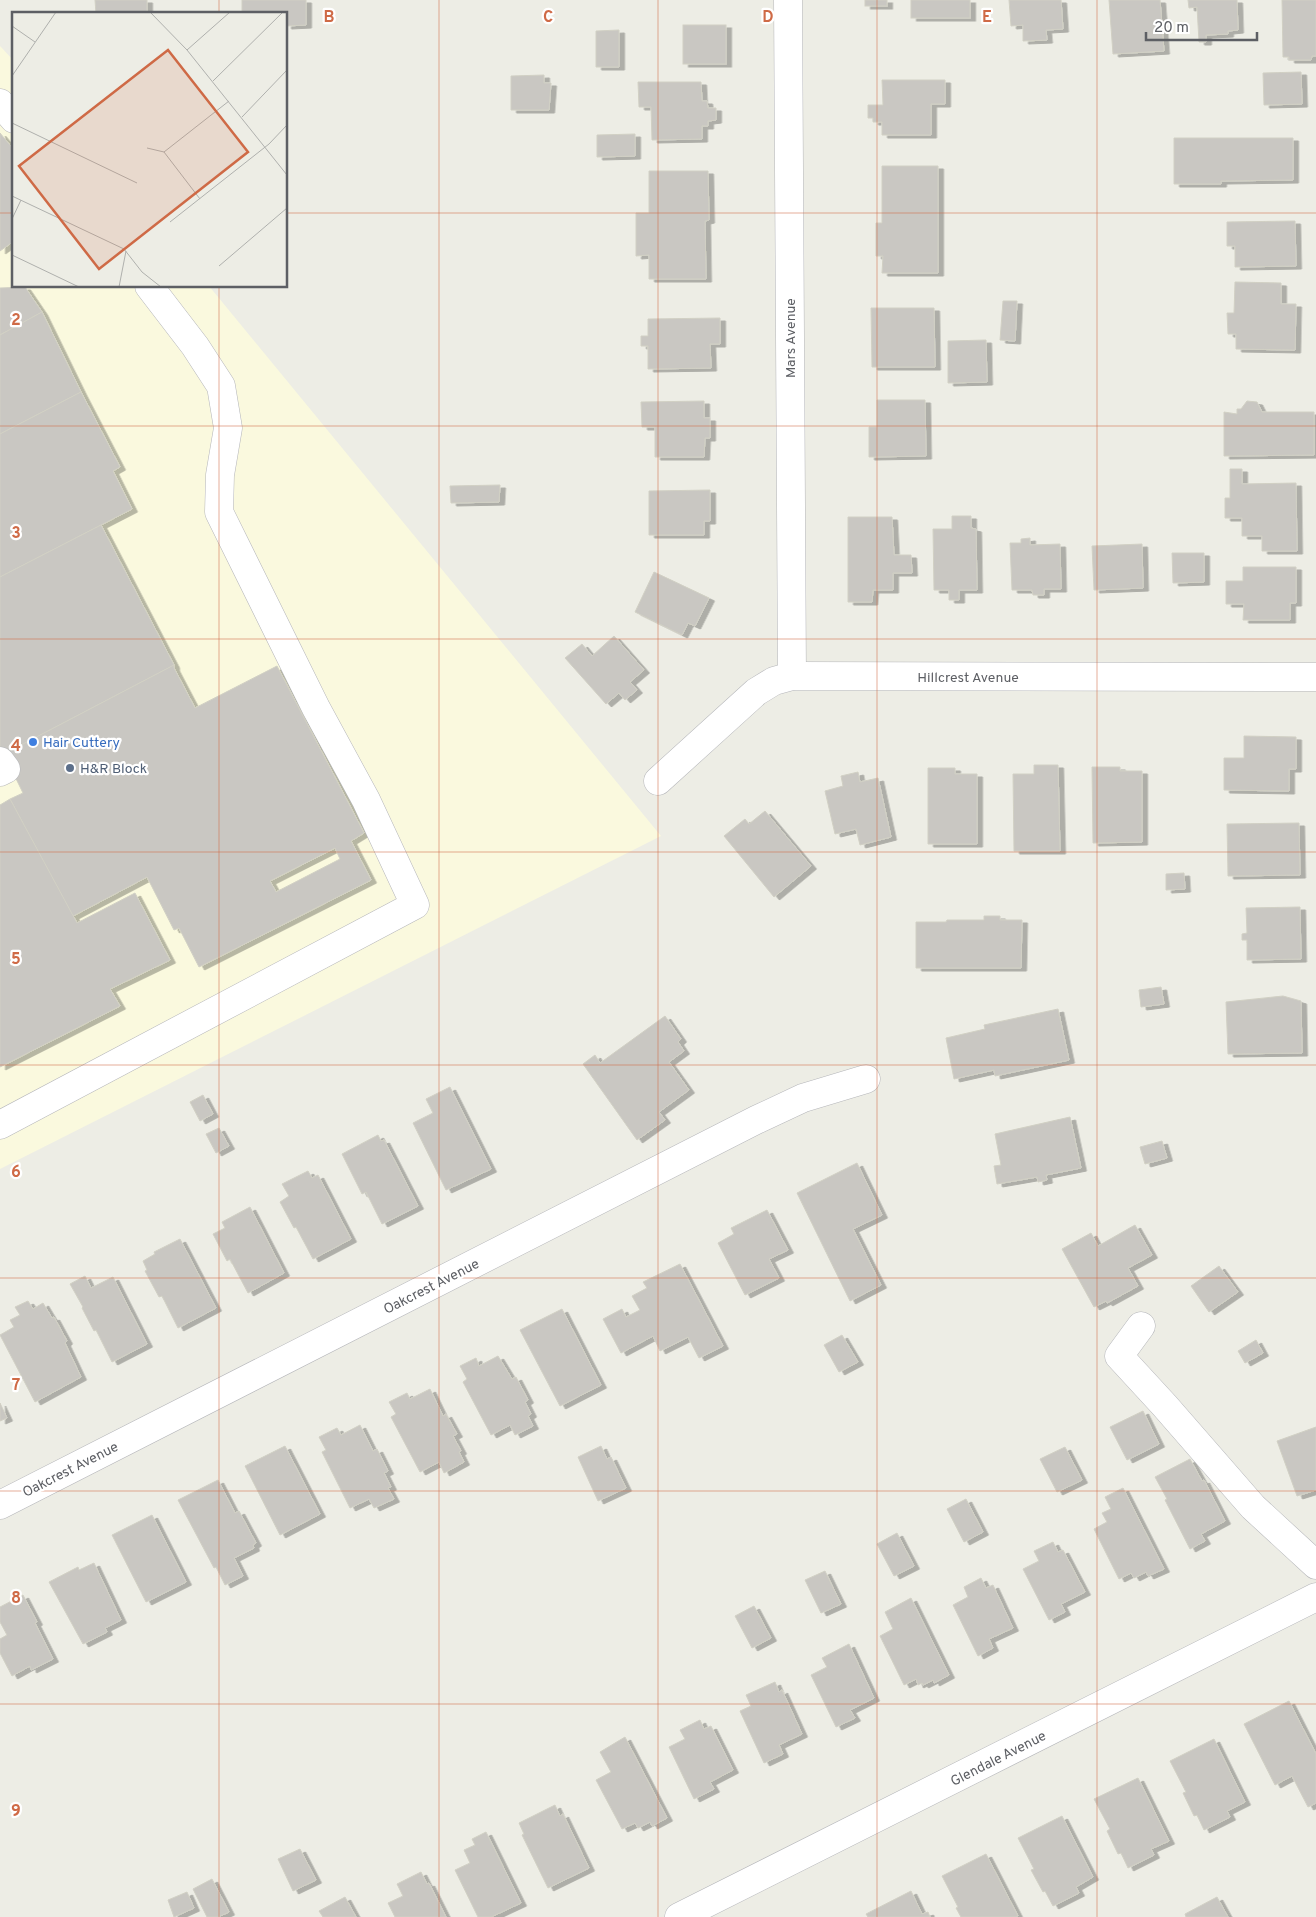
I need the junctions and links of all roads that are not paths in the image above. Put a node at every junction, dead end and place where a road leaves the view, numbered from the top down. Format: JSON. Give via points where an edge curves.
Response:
{"nodes":[{"id":1,"x":788,"y":0,"type":"edge"},
{"id":2,"x":0,"y":103,"type":"edge"},
{"id":3,"x":12,"y":117,"type":"edge"},
{"id":4,"x":152,"y":288,"type":"edge"},
{"id":5,"x":792,"y":676,"type":"junction"},
{"id":6,"x":1316,"y":677,"type":"edge"},
{"id":7,"x":0,"y":761,"type":"edge"},
{"id":8,"x":0,"y":772,"type":"edge"},
{"id":9,"x":658,"y":781,"type":"dead end"},
{"id":10,"x":866,"y":1079,"type":"dead end"},
{"id":11,"x":0,"y":1125,"type":"edge"},
{"id":12,"x":1142,"y":1326,"type":"dead end"},
{"id":13,"x":0,"y":1505,"type":"edge"},
{"id":14,"x":1316,"y":1565,"type":"edge"},
{"id":15,"x":1316,"y":1597,"type":"edge"},
{"id":16,"x":679,"y":1917,"type":"edge"}],
"edges":[{"from":1,"to":5,"type":"street","name":"Mars Avenue"},
{"from":2,"to":3,"type":"street"},
{"from":4,"to":11,"type":"street","via":[[221,386],[228,428],[220,475],[219,512],[316,708],[366,800],[415,905]]},
{"from":5,"to":6,"type":"street","name":"Hillcrest Avenue"},
{"from":5,"to":9,"type":"street","name":"Hillcrest Avenue","via":[[774,681],[756,692]]},
{"from":7,"to":8,"type":"street","via":[[6,769]]},
{"from":10,"to":13,"type":"street","name":"Oakcrest Avenue","via":[[803,1098],[756,1120]]},
{"from":12,"to":14,"type":"street","via":[[1119,1356],[1253,1507]]},
{"from":15,"to":16,"type":"street","name":"Glendale Avenue"}]}
